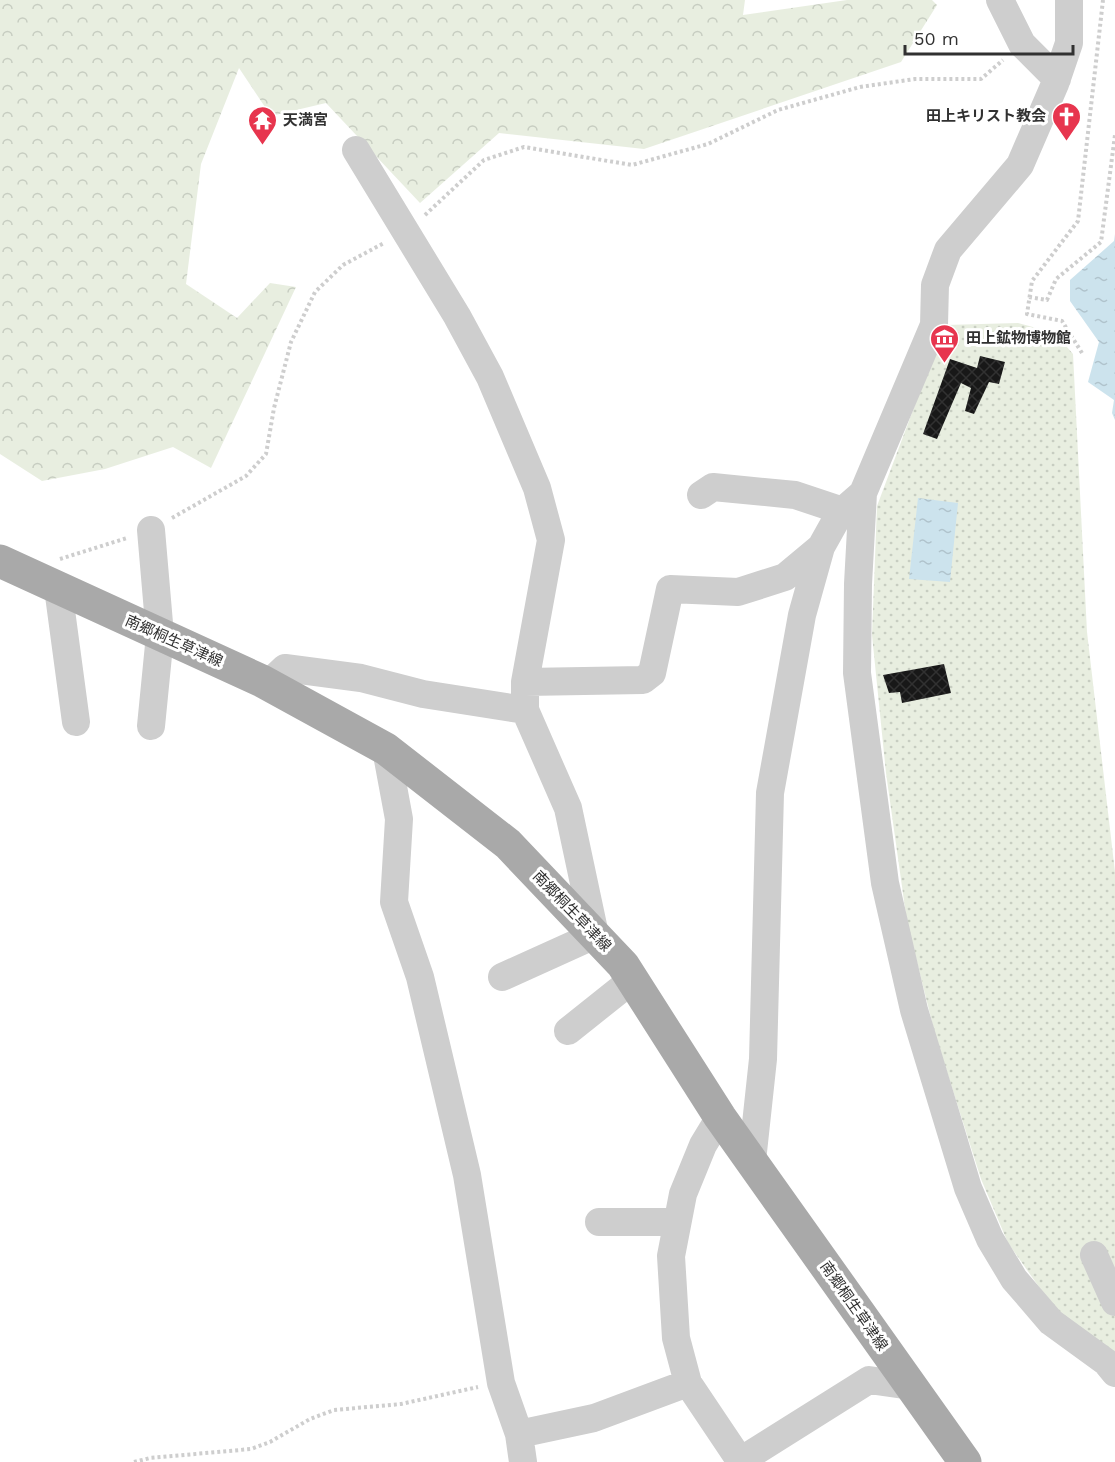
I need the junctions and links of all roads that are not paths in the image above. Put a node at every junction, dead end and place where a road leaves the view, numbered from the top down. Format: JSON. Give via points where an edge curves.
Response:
{"nodes":[{"id":1,"x":1000,"y":0,"type":"edge"},
{"id":2,"x":1069,"y":0,"type":"edge"},
{"id":3,"x":1057,"y":79,"type":"junction"},
{"id":4,"x":356,"y":150,"type":"dead end"},
{"id":5,"x":701,"y":495,"type":"dead end"},
{"id":6,"x":853,"y":502,"type":"junction"},
{"id":7,"x":151,"y":530,"type":"road end"},
{"id":8,"x":821,"y":547,"type":"junction"},
{"id":9,"x":11,"y":566,"type":"edge"},
{"id":10,"x":58,"y":588,"type":"junction"},
{"id":11,"x":160,"y":635,"type":"junction"},
{"id":12,"x":268,"y":684,"type":"junction"},
{"id":13,"x":525,"y":696,"type":"junction"},
{"id":14,"x":76,"y":722,"type":"dead end"},
{"id":15,"x":151,"y":726,"type":"dead end"},
{"id":16,"x":386,"y":749,"type":"junction"},
{"id":17,"x":595,"y":935,"type":"junction"},
{"id":18,"x":502,"y":977,"type":"dead end"},
{"id":19,"x":632,"y":980,"type":"junction"},
{"id":20,"x":568,"y":1031,"type":"dead end"},
{"id":21,"x":720,"y":1117,"type":"junction"},
{"id":22,"x":752,"y":1161,"type":"junction"},
{"id":23,"x":599,"y":1222,"type":"dead end"},
{"id":24,"x":677,"y":1222,"type":"junction"},
{"id":25,"x":1094,"y":1255,"type":"dead end"},
{"id":26,"x":1115,"y":1302,"type":"edge"},
{"id":27,"x":1115,"y":1373,"type":"edge"},
{"id":28,"x":688,"y":1383,"type":"junction"},
{"id":29,"x":911,"y":1386,"type":"junction"},
{"id":30,"x":519,"y":1434,"type":"junction"},
{"id":31,"x":740,"y":1461,"type":"edge"},
{"id":32,"x":522,"y":1462,"type":"edge"},
{"id":33,"x":965,"y":1462,"type":"edge"}],
"edges":[{"from":1,"to":3,"type":"street","via":[[1022,44]]},
{"from":2,"to":3,"type":"street","via":[[1069,43]]},
{"from":3,"to":6,"type":"street","via":[[1020,165],[948,250],[935,285],[934,325],[913,381]]},
{"from":4,"to":13,"type":"street","via":[[457,316],[489,377],[537,488],[551,540]]},
{"from":5,"to":6,"type":"street","via":[[712,487]]},
{"from":6,"to":8,"type":"street"},
{"from":6,"to":27,"type":"street","via":[[858,584],[857,673],[885,883],[914,1010],[968,1188],[990,1239],[1014,1279],[1051,1322]]},
{"from":7,"to":11,"type":"street"},
{"from":8,"to":13,"type":"street","via":[[785,577],[738,592],[670,589],[652,673],[643,680]]},
{"from":8,"to":22,"type":"street","via":[[802,615],[770,793],[763,1059]]},
{"from":9,"to":10,"type":"main road","name":"南郷桐生草津線"},
{"from":10,"to":11,"type":"main road","name":"南郷桐生草津線"},
{"from":10,"to":14,"type":"street"},
{"from":11,"to":12,"type":"main road","name":"南郷桐生草津線"},
{"from":11,"to":15,"type":"street"},
{"from":12,"to":13,"type":"street","via":[[285,668],[361,678],[423,694]]},
{"from":12,"to":16,"type":"main road","name":"南郷桐生草津線"},
{"from":13,"to":17,"type":"street","via":[[568,808]]},
{"from":16,"to":17,"type":"main road","name":"南郷桐生草津線","via":[[508,844]]},
{"from":16,"to":30,"type":"street","via":[[399,819],[394,902],[420,977],[468,1175],[501,1383]]},
{"from":17,"to":18,"type":"street"},
{"from":17,"to":19,"type":"main road","name":"南郷桐生草津線"},
{"from":19,"to":20,"type":"street"},
{"from":19,"to":21,"type":"main road","name":"南郷桐生草津線"},
{"from":21,"to":22,"type":"main road","name":"南郷桐生草津線"},
{"from":21,"to":24,"type":"street","via":[[703,1145],[683,1194]]},
{"from":22,"to":29,"type":"main road","name":"南郷桐生草津線"},
{"from":23,"to":24,"type":"street"},
{"from":24,"to":28,"type":"street","via":[[671,1256],[676,1338]]},
{"from":25,"to":26,"type":"street"},
{"from":28,"to":30,"type":"street","via":[[594,1418]]},
{"from":28,"to":31,"type":"street"},
{"from":29,"to":31,"type":"street","via":[[869,1380]]},
{"from":29,"to":33,"type":"main road","name":"南郷桐生草津線"},
{"from":30,"to":32,"type":"street"}]}
